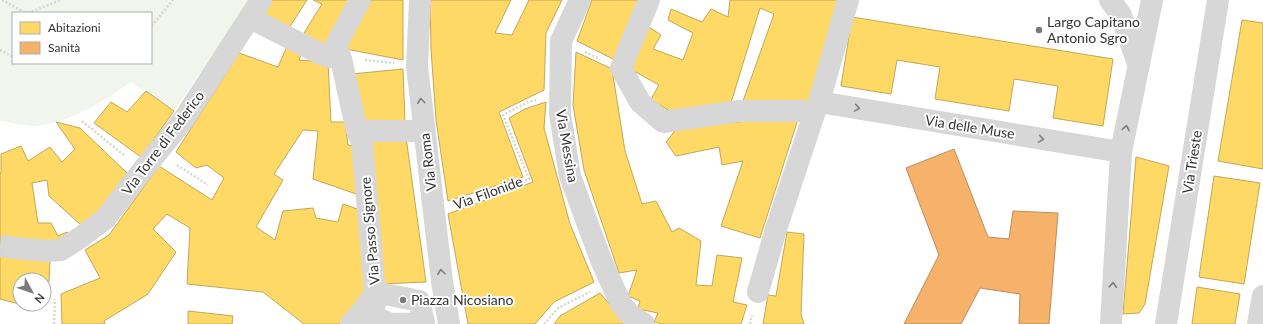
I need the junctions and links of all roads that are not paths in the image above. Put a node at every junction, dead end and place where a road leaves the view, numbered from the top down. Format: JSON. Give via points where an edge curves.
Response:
{"nodes":[{"id":1,"x":360,"y":0,"type":"edge"},
{"id":2,"x":420,"y":0,"type":"edge"},
{"id":3,"x":580,"y":0,"type":"edge"},
{"id":4,"x":649,"y":0,"type":"edge"},
{"id":5,"x":848,"y":0,"type":"edge"},
{"id":6,"x":1110,"y":0,"type":"edge"},
{"id":7,"x":1152,"y":0,"type":"edge"},
{"id":8,"x":1218,"y":0,"type":"edge"},
{"id":9,"x":256,"y":9,"type":"edge"},
{"id":10,"x":341,"y":59,"type":"junction"},
{"id":11,"x":1138,"y":64,"type":"junction"},
{"id":12,"x":817,"y":106,"type":"junction"},
{"id":13,"x":357,"y":131,"type":"junction"},
{"id":14,"x":424,"y":131,"type":"junction"},
{"id":15,"x":1121,"y":152,"type":"junction"},
{"id":16,"x":15,"y":248,"type":"tunnel mouth"},
{"id":17,"x":375,"y":292,"type":"junction"},
{"id":18,"x":758,"y":292,"type":"dead end"},
{"id":19,"x":1263,"y":296,"type":"edge"},
{"id":20,"x":351,"y":324,"type":"edge"},
{"id":21,"x":424,"y":324,"type":"edge"},
{"id":22,"x":449,"y":324,"type":"edge"},
{"id":23,"x":644,"y":324,"type":"edge"},
{"id":24,"x":1111,"y":324,"type":"edge"},
{"id":25,"x":1166,"y":324,"type":"edge"},
{"id":26,"x":1258,"y":324,"type":"edge"}],
"edges":[{"from":1,"to":10,"type":"street","name":"Via Passo Signore","via":[[336,45]]},
{"from":14,"to":2,"type":"street","name":"Via Roma","one_way":true,"via":[[416,66]]},
{"from":3,"to":23,"type":"street","name":"Via Messina","via":[[561,41],[560,114],[570,176],[601,260],[620,302],[629,314]]},
{"from":4,"to":12,"type":"street","name":"Via delle Muse","via":[[621,68],[640,102],[663,122],[739,111]]},
{"from":5,"to":12,"type":"street"},
{"from":6,"to":11,"type":"street","via":[[1121,15]]},
{"from":7,"to":11,"type":"street"},
{"from":8,"to":25,"type":"street","name":"Via Trieste"},
{"from":9,"to":10,"type":"street","via":[[323,55]]},
{"from":9,"to":16,"type":"street","name":"Via Torre di Federico","via":[[184,119],[105,219],[61,250]]},
{"from":10,"to":13,"type":"street","name":"Via Passo Signore"},
{"from":15,"to":11,"type":"street","one_way":true},
{"from":12,"to":15,"type":"street","name":"Via delle Muse","one_way":true},
{"from":12,"to":18,"type":"street"},
{"from":13,"to":14,"type":"street"},
{"from":13,"to":17,"type":"street","name":"Via Passo Signore","via":[[362,141]]},
{"from":22,"to":14,"type":"street","name":"Via Roma","one_way":true},
{"from":24,"to":15,"type":"street","one_way":true},
{"from":17,"to":20,"type":"street","name":"Via Passo Signore"},
{"from":17,"to":21,"type":"street","via":[[419,301]]},
{"from":19,"to":26,"type":"street"}]}
